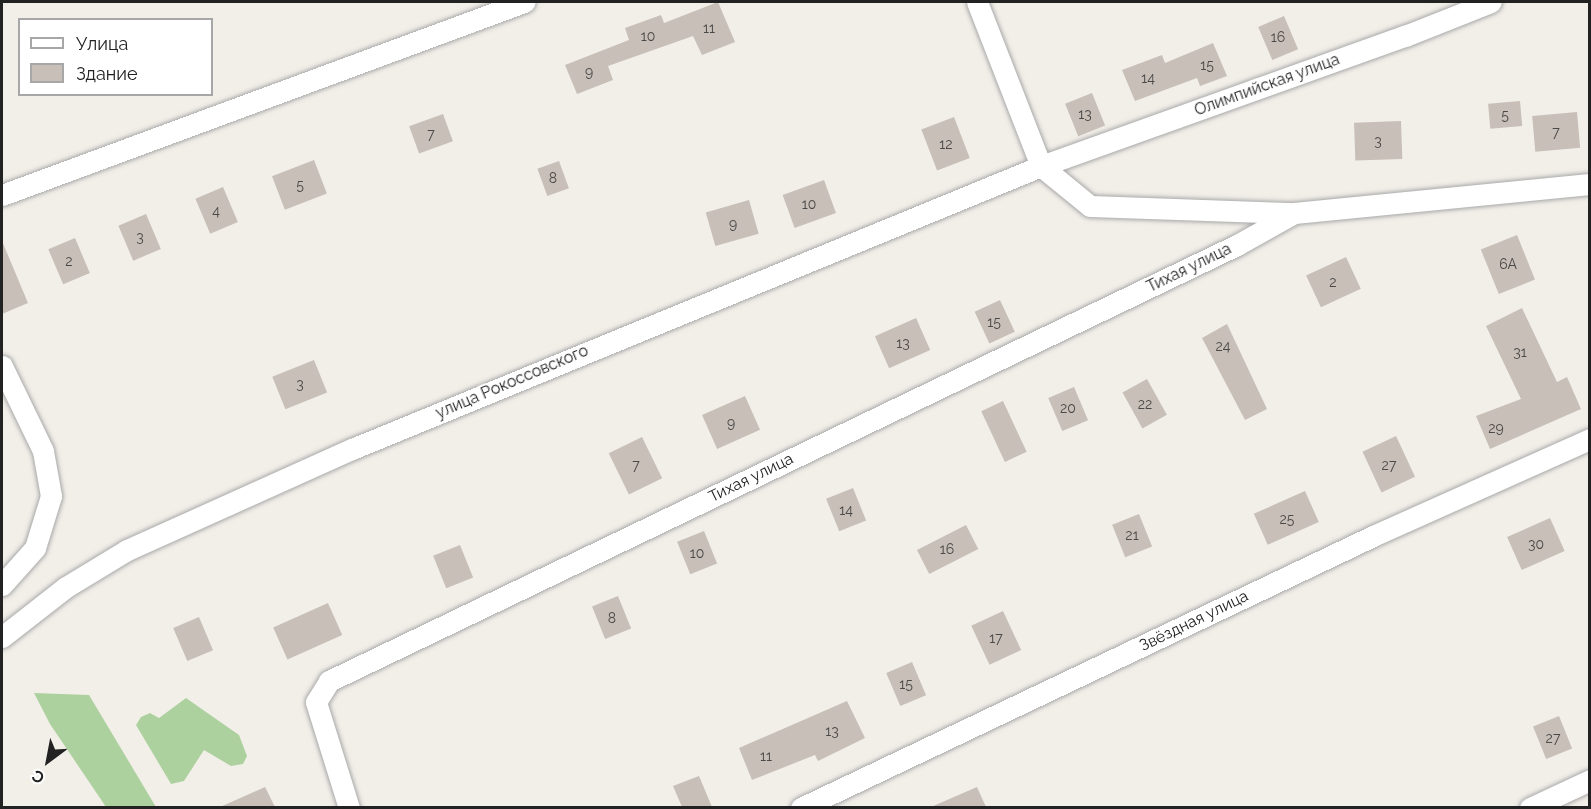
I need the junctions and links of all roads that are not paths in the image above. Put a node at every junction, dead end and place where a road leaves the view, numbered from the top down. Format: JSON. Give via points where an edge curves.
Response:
{"nodes":[{"id":1,"x":524,"y":2,"type":"edge"},
{"id":2,"x":977,"y":2,"type":"edge"},
{"id":3,"x":1491,"y":2,"type":"edge"},
{"id":4,"x":1041,"y":166,"type":"junction"},
{"id":5,"x":1590,"y":184,"type":"edge"},
{"id":6,"x":2,"y":195,"type":"edge"},
{"id":7,"x":1294,"y":213,"type":"junction"},
{"id":8,"x":2,"y":366,"type":"edge"},
{"id":9,"x":1590,"y":438,"type":"edge"},
{"id":10,"x":2,"y":585,"type":"edge"},
{"id":11,"x":2,"y":637,"type":"edge"},
{"id":12,"x":1590,"y":780,"type":"edge"},
{"id":13,"x":349,"y":807,"type":"edge"},
{"id":14,"x":801,"y":807,"type":"edge"},
{"id":15,"x":1530,"y":807,"type":"edge"}],
"edges":[{"from":1,"to":6,"type":"street"},
{"from":2,"to":4,"type":"street"},
{"from":3,"to":4,"type":"street","name":"Олимпийская улица"},
{"from":4,"to":7,"type":"street","via":[[1090,206]]},
{"from":4,"to":11,"type":"street","name":"улица Рокоссовского","via":[[363,444],[127,550],[66,587]]},
{"from":5,"to":7,"type":"street"},
{"from":7,"to":13,"type":"street","name":"Тихая улица","via":[[1237,245],[329,681],[316,702]]},
{"from":8,"to":10,"type":"street","via":[[43,451],[51,496],[35,548]]},
{"from":9,"to":14,"type":"street","name":"Звёздная улица","via":[[1362,541]]},
{"from":12,"to":15,"type":"street"}]}
